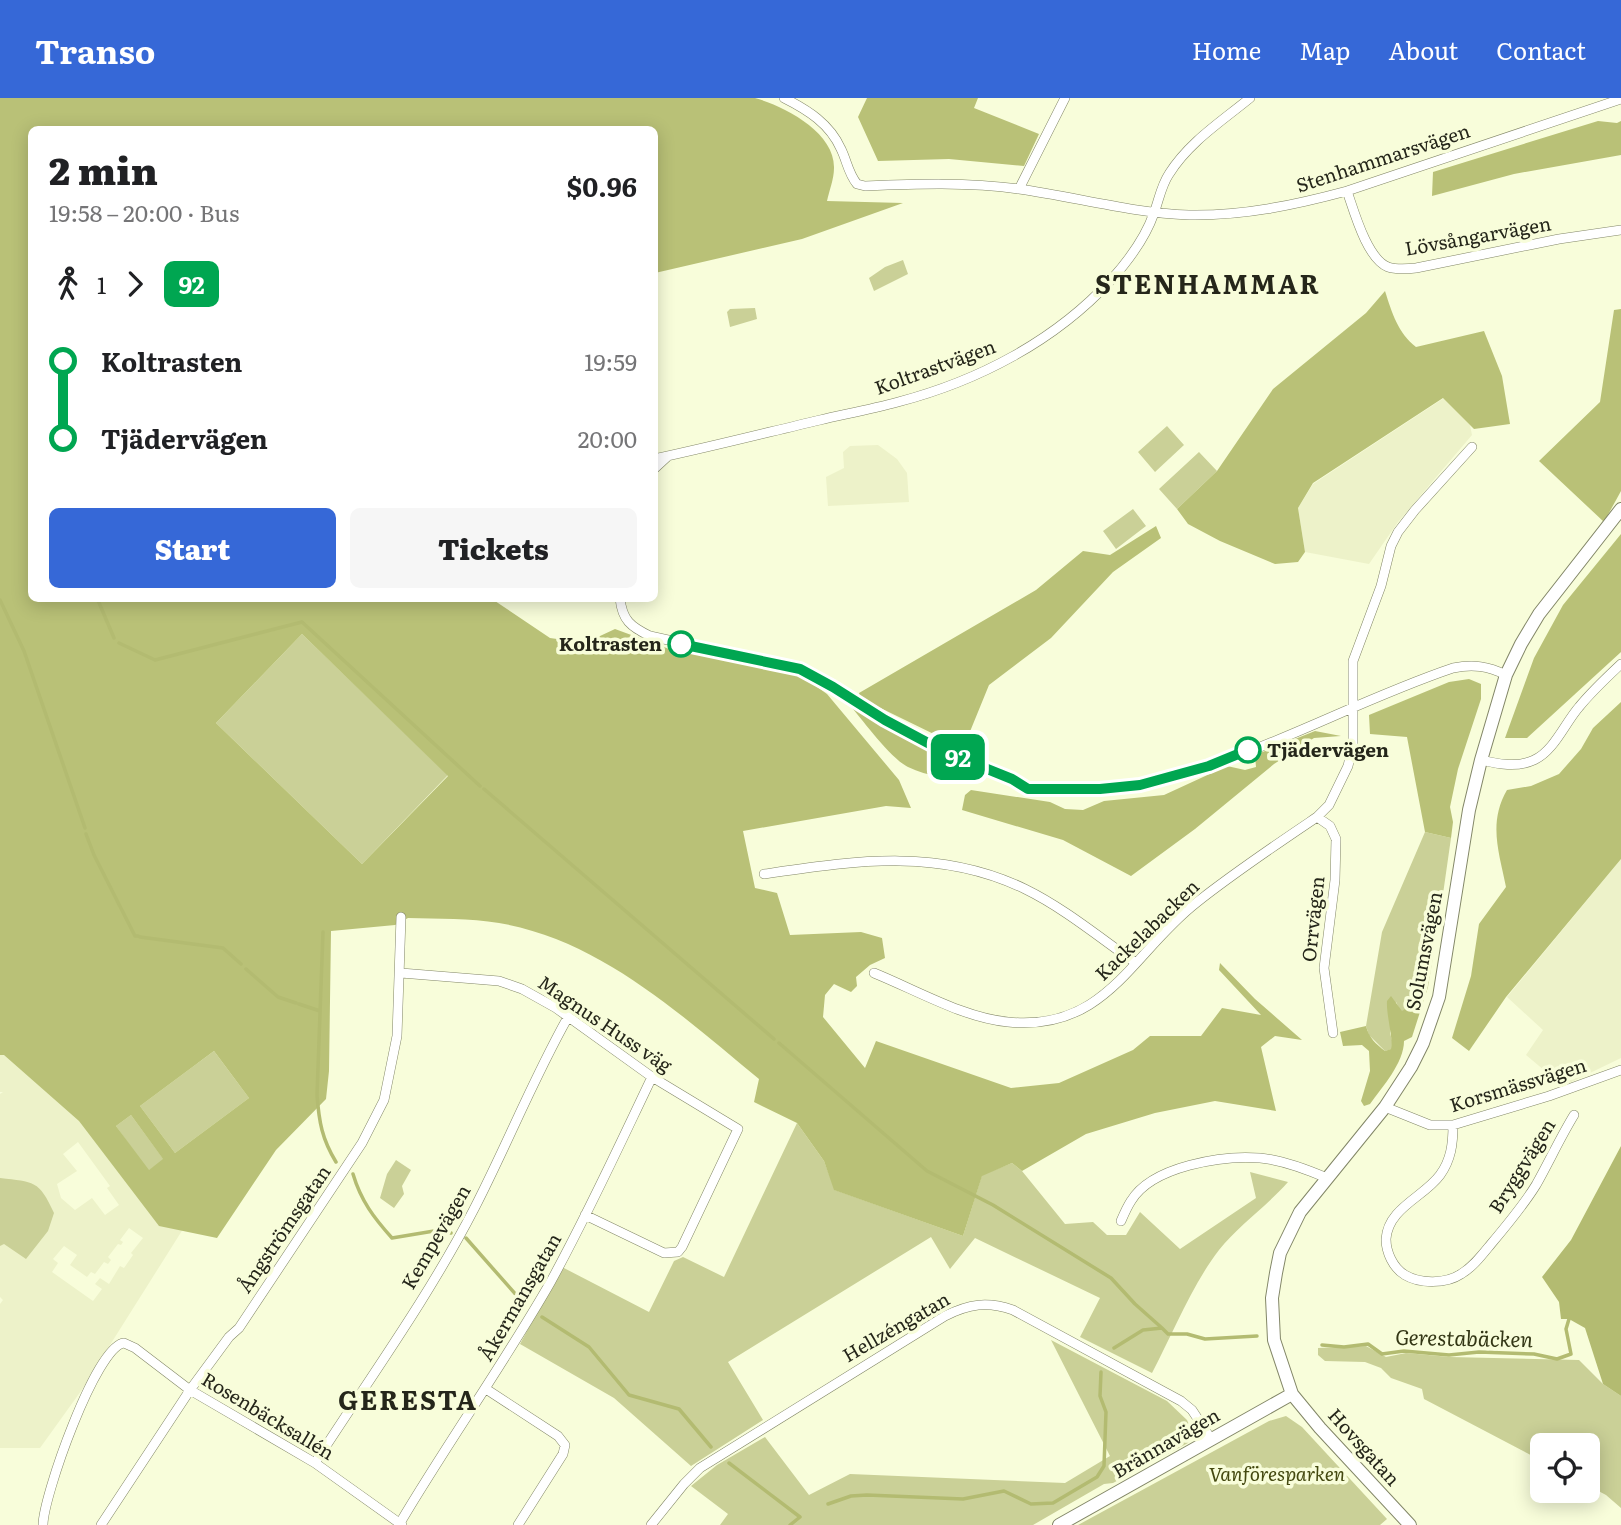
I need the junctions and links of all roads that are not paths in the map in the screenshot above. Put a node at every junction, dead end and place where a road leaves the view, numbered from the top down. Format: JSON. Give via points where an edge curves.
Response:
{"nodes":[{"id":1,"x":784,"y":98,"type":"edge"},
{"id":2,"x":1065,"y":98,"type":"edge"},
{"id":3,"x":1250,"y":98,"type":"edge"},
{"id":4,"x":1621,"y":99,"type":"edge"},
{"id":5,"x":1019,"y":189,"type":"junction"},
{"id":6,"x":1347,"y":191,"type":"junction"},
{"id":7,"x":1155,"y":212,"type":"junction"},
{"id":8,"x":1621,"y":230,"type":"edge"},
{"id":9,"x":1472,"y":446,"type":"dead end"},
{"id":10,"x":668,"y":456,"type":"junction"},
{"id":11,"x":658,"y":458,"type":"edge"},
{"id":12,"x":658,"y":465,"type":"edge"},
{"id":13,"x":1621,"y":509,"type":"edge"},
{"id":14,"x":621,"y":602,"type":"edge"},
{"id":15,"x":1621,"y":664,"type":"edge"},
{"id":16,"x":1506,"y":675,"type":"junction"},
{"id":17,"x":1354,"y":707,"type":"junction"},
{"id":18,"x":1481,"y":760,"type":"junction"},
{"id":19,"x":1317,"y":817,"type":"junction"},
{"id":20,"x":764,"y":874,"type":"dead end"},
{"id":21,"x":401,"y":916,"type":"dead end"},
{"id":22,"x":1136,"y":963,"type":"junction"},
{"id":23,"x":401,"y":973,"type":"junction"},
{"id":24,"x":874,"y":973,"type":"dead end"},
{"id":25,"x":568,"y":1017,"type":"junction"},
{"id":26,"x":1333,"y":1033,"type":"dead end"},
{"id":27,"x":1621,"y":1070,"type":"edge"},
{"id":28,"x":652,"y":1077,"type":"junction"},
{"id":29,"x":1385,"y":1107,"type":"junction"},
{"id":30,"x":1574,"y":1115,"type":"dead end"},
{"id":31,"x":1453,"y":1125,"type":"junction"},
{"id":32,"x":1327,"y":1178,"type":"junction"},
{"id":33,"x":585,"y":1215,"type":"junction"},
{"id":34,"x":1121,"y":1221,"type":"dead end"},
{"id":35,"x":486,"y":1389,"type":"junction"},
{"id":36,"x":190,"y":1390,"type":"junction"},
{"id":37,"x":1292,"y":1394,"type":"junction"},
{"id":38,"x":1211,"y":1439,"type":"junction"},
{"id":39,"x":315,"y":1464,"type":"junction"},
{"id":40,"x":401,"y":1524,"type":"edge"},
{"id":41,"x":43,"y":1525,"type":"edge"},
{"id":42,"x":101,"y":1525,"type":"edge"},
{"id":43,"x":518,"y":1525,"type":"edge"},
{"id":44,"x":651,"y":1525,"type":"edge"},
{"id":45,"x":1059,"y":1525,"type":"edge"},
{"id":46,"x":1410,"y":1525,"type":"edge"}],
"edges":[{"from":1,"to":5,"type":"street","name":"Stenhammarsvägen","via":[[826,125],[857,184]]},
{"from":2,"to":5,"type":"street"},
{"from":3,"to":7,"type":"street","name":"Koltrastvägen","via":[[1179,159],[1167,176]]},
{"from":4,"to":6,"type":"street","name":"Stenhammarsvägen"},
{"from":5,"to":7,"type":"street","name":"Stenhammarsvägen"},
{"from":6,"to":7,"type":"street","name":"Stenhammarsvägen","via":[[1251,212]]},
{"from":6,"to":8,"type":"street","name":"Lövsångarvägen","via":[[1372,252],[1386,267],[1395,269]]},
{"from":7,"to":10,"type":"street","name":"Koltrastvägen","via":[[1146,234],[1110,282],[1048,335],[1014,357],[900,402]]},
{"from":9,"to":17,"type":"street","via":[[1415,510],[1391,546],[1353,661]]},
{"from":10,"to":11,"type":"street","name":"Koltrastvägen"},
{"from":10,"to":12,"type":"street","name":"Koltrastvägen"},
{"from":13,"to":16,"type":"main road","name":"Solumsvägen","via":[[1539,614]]},
{"from":14,"to":17,"type":"street","via":[[626,621],[634,629],[800,669],[943,751],[1034,790],[1100,789],[1176,776]]},
{"from":15,"to":18,"type":"street","via":[[1591,692],[1545,753],[1520,765]]},
{"from":16,"to":17,"type":"street","via":[[1479,666],[1453,668]]},
{"from":16,"to":18,"type":"main road","name":"Solumsvägen"},
{"from":17,"to":19,"type":"street","name":"Kackelabacken","via":[[1348,766],[1329,804]]},
{"from":18,"to":29,"type":"main road","name":"Solumsvägen","via":[[1438,997],[1423,1043]]},
{"from":19,"to":22,"type":"street","name":"Kackelabacken","via":[[1195,904]]},
{"from":19,"to":26,"type":"street","name":"Orrvägen","via":[[1330,826],[1336,839],[1324,968]]},
{"from":20,"to":22,"type":"street","via":[[905,860],[971,868],[1028,890]]},
{"from":21,"to":23,"type":"street","name":"Ångströmsgatan"},
{"from":22,"to":24,"type":"street","name":"Kackelabacken","via":[[1097,1002],[1077,1013],[1034,1023],[984,1018]]},
{"from":23,"to":25,"type":"street","name":"Magnus Huss väg","via":[[499,981],[522,989]]},
{"from":23,"to":36,"type":"street","name":"Ångströmsgatan","via":[[391,1076],[376,1119],[239,1328]]},
{"from":25,"to":28,"type":"street","name":"Magnus Huss väg"},
{"from":25,"to":39,"type":"street","name":"Kempevägen","via":[[441,1269]]},
{"from":27,"to":31,"type":"street","name":"Korsmässvägen"},
{"from":28,"to":33,"type":"street","name":"Åkermansgatan"},
{"from":28,"to":33,"type":"street","name":"Magnus Huss väg","via":[[738,1129],[682,1247],[664,1253]]},
{"from":29,"to":31,"type":"street","name":"Korsmässvägen","via":[[1430,1125]]},
{"from":29,"to":32,"type":"main road","name":"Solumsvägen"},
{"from":30,"to":31,"type":"street","name":"Bryggvägen","via":[[1536,1184],[1475,1262],[1460,1275],[1422,1280],[1394,1265],[1388,1254],[1387,1233],[1398,1212],[1442,1172],[1451,1151]]},
{"from":32,"to":34,"type":"street","via":[[1260,1158],[1196,1163],[1141,1190]]},
{"from":32,"to":37,"type":"main road","name":"Solumsvägen","via":[[1300,1212],[1283,1245],[1276,1273],[1274,1340]]},
{"from":33,"to":35,"type":"street","name":"Åkermansgatan"},
{"from":35,"to":40,"type":"street","name":"Åkermansgatan"},
{"from":35,"to":43,"type":"street","via":[[565,1445]]},
{"from":36,"to":39,"type":"street","name":"Rosenbäcksallén"},
{"from":36,"to":41,"type":"street","name":"Rosenbäcksallén","via":[[129,1344],[115,1345],[88,1388],[52,1486]]},
{"from":36,"to":42,"type":"street","name":"Ångströmsgatan"},
{"from":37,"to":38,"type":"main road","name":"Brännavägen"},
{"from":37,"to":46,"type":"main road","name":"Hovsgatan"},
{"from":38,"to":44,"type":"street","name":"Hellzéngatan","via":[[1192,1410],[1172,1395],[1013,1310],[974,1304],[945,1315],[700,1468]]},
{"from":38,"to":45,"type":"main road","name":"Brännavägen"},
{"from":39,"to":40,"type":"street","name":"Rosenbäcksallén"}]}
